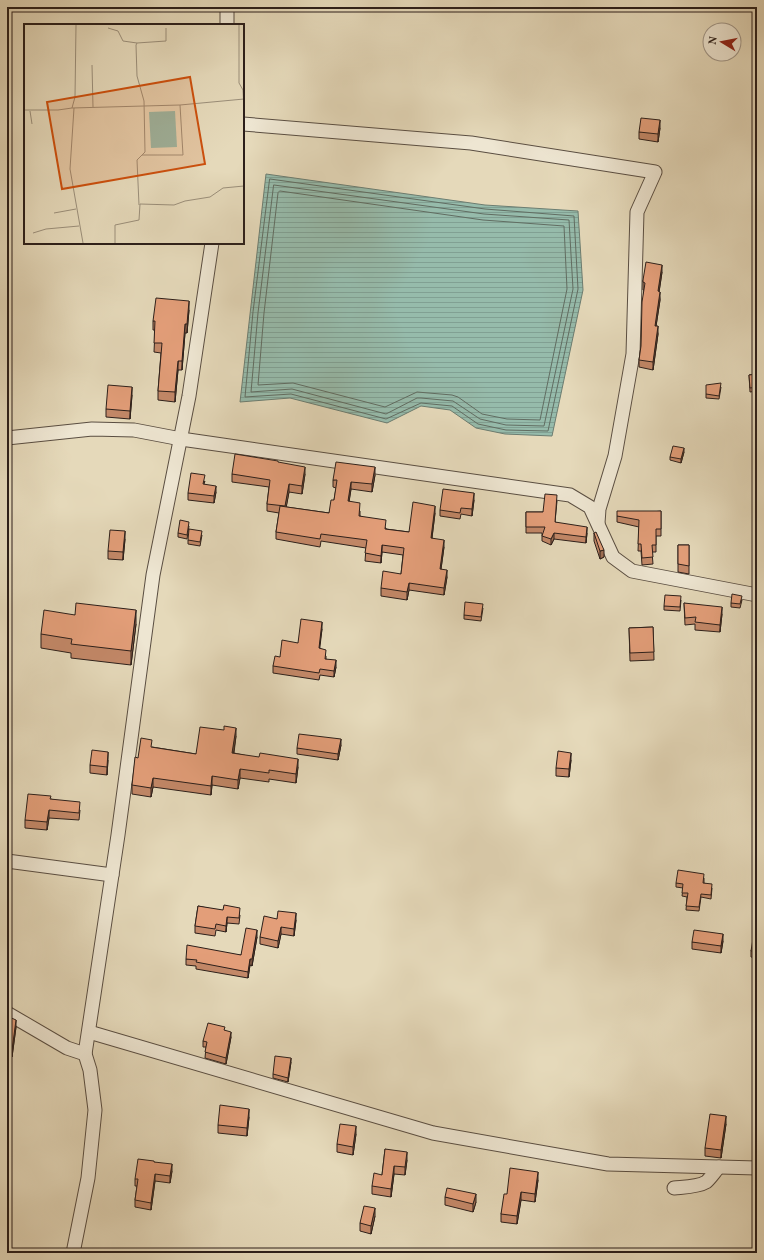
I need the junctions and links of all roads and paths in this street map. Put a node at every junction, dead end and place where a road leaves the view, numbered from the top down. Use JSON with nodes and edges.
{"nodes":[{"id":1,"x":227,"y":7,"type":"edge"},
{"id":2,"x":227,"y":24,"type":"edge"},
{"id":3,"x":244,"y":124,"type":"edge"},
{"id":4,"x":212,"y":244,"type":"edge"},
{"id":5,"x":7,"y":438,"type":"edge"},
{"id":6,"x":181,"y":439,"type":"junction"},
{"id":7,"x":598,"y":523,"type":"junction"},
{"id":8,"x":757,"y":595,"type":"edge"},
{"id":9,"x":7,"y":861,"type":"edge"},
{"id":10,"x":112,"y":875,"type":"junction"},
{"id":11,"x":7,"y":1014,"type":"edge"},
{"id":12,"x":89,"y":1032,"type":"junction"},
{"id":13,"x":85,"y":1054,"type":"junction"},
{"id":14,"x":719,"y":1167,"type":"junction"},
{"id":15,"x":757,"y":1168,"type":"edge"},
{"id":16,"x":674,"y":1188,"type":"dead end"},
{"id":17,"x":73,"y":1253,"type":"edge"}],
"edges":[{"from":1,"to":2,"type":"street"},
{"from":3,"to":7,"type":"street"},
{"from":4,"to":6,"type":"street"},
{"from":5,"to":6,"type":"street"},
{"from":6,"to":7,"type":"street"},
{"from":6,"to":10,"type":"street"},
{"from":7,"to":8,"type":"street"},
{"from":9,"to":10,"type":"street"},
{"from":10,"to":12,"type":"street"},
{"from":11,"to":13,"type":"street"},
{"from":12,"to":13,"type":"street"},
{"from":12,"to":14,"type":"street"},
{"from":13,"to":17,"type":"street"},
{"from":14,"to":15,"type":"street"},
{"from":14,"to":16,"type":"street"}]}
